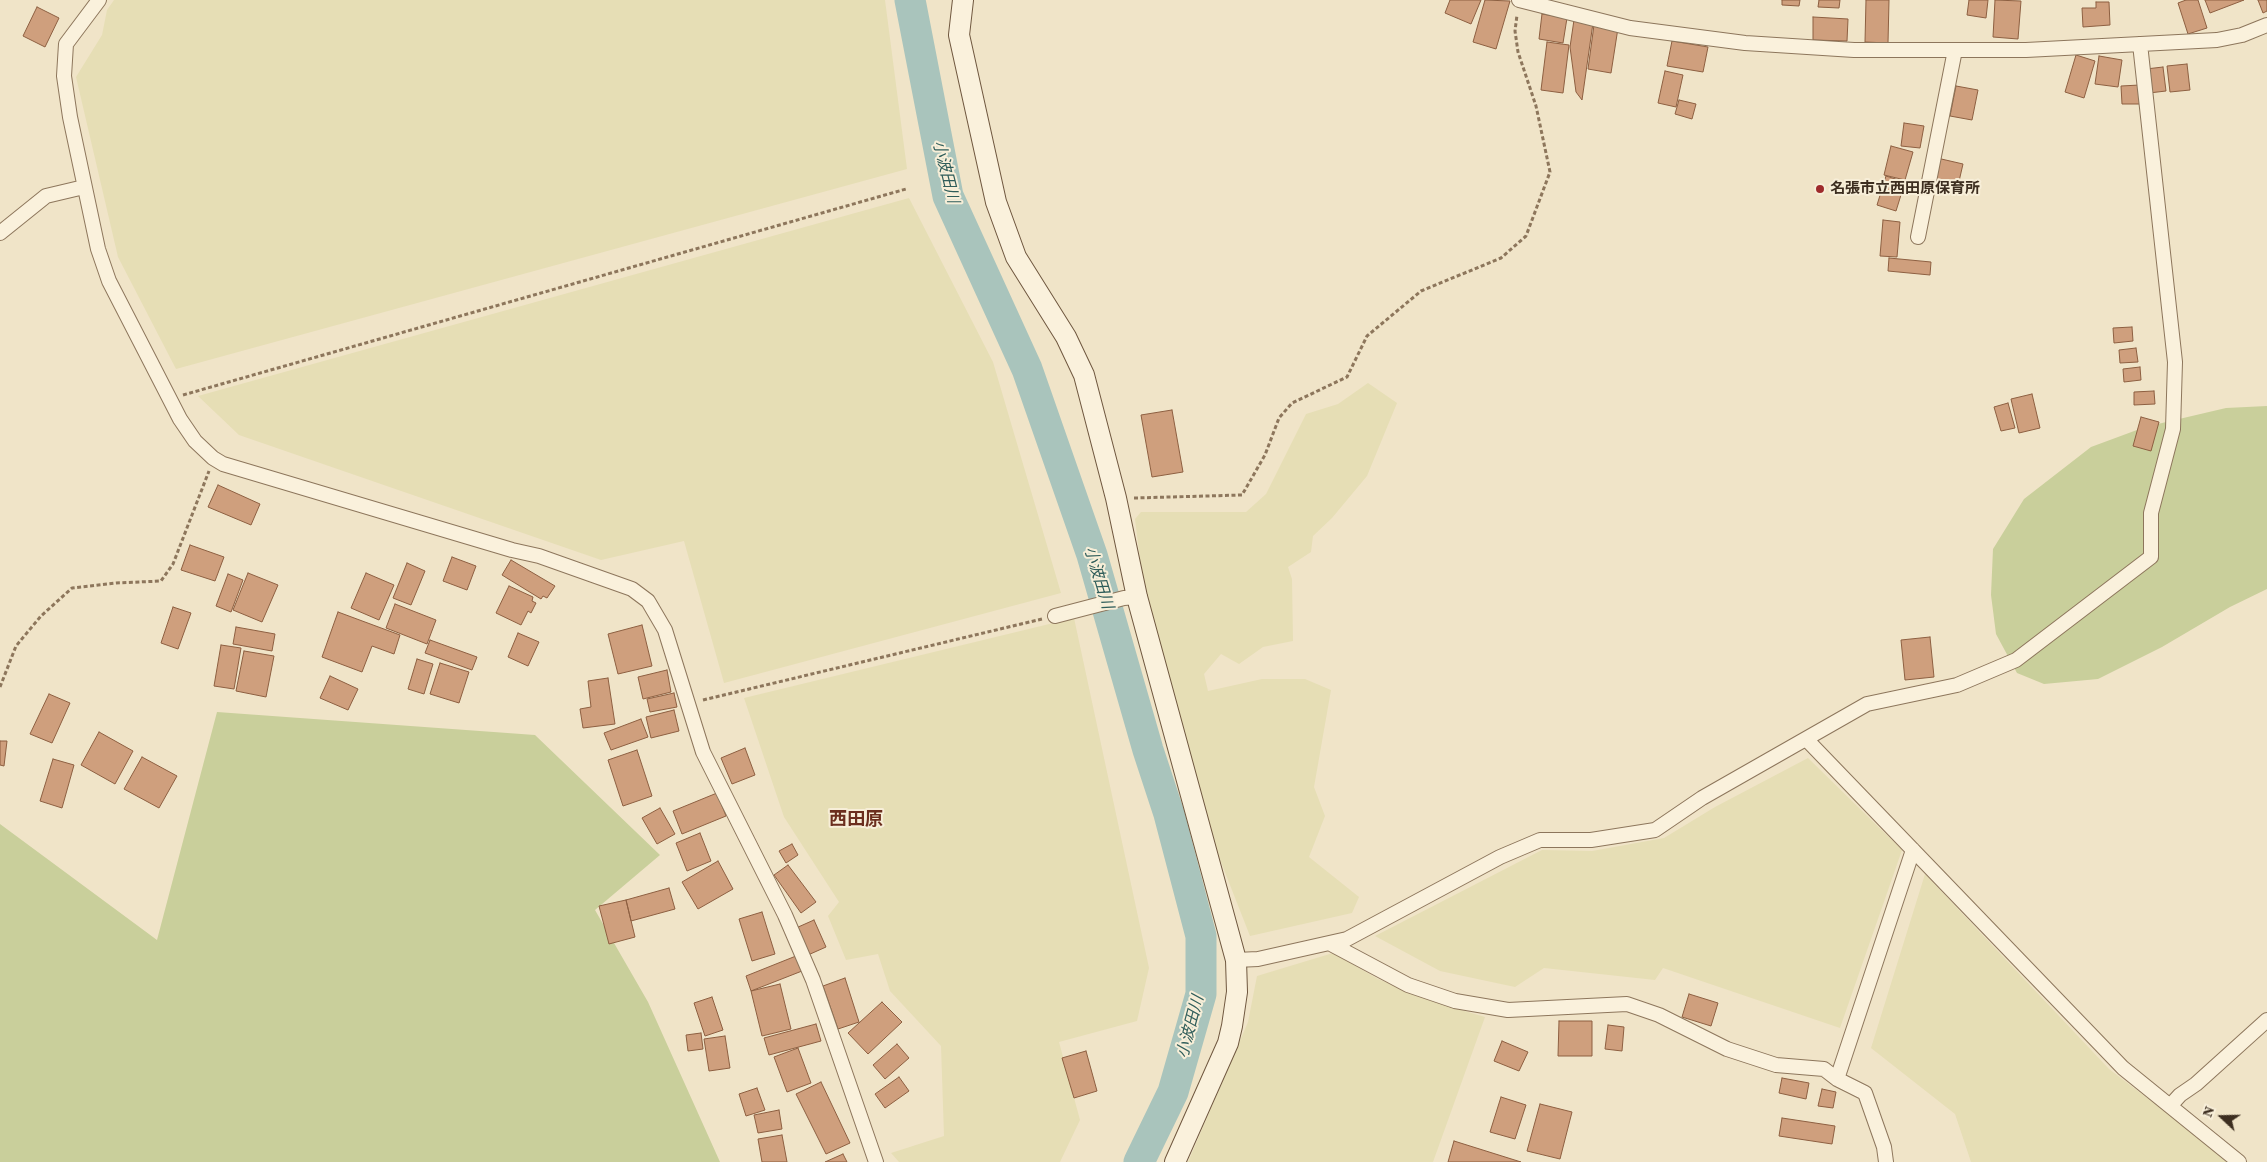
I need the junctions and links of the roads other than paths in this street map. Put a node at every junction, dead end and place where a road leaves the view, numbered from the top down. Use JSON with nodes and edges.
{"nodes":[{"id":1,"x":99,"y":0,"type":"edge"},
{"id":2,"x":963,"y":0,"type":"edge"},
{"id":3,"x":1519,"y":0,"type":"edge"},
{"id":4,"x":2267,"y":25,"type":"edge"},
{"id":5,"x":2140,"y":44,"type":"junction"},
{"id":6,"x":1955,"y":50,"type":"junction"},
{"id":7,"x":84,"y":187,"type":"junction"},
{"id":8,"x":0,"y":233,"type":"edge"},
{"id":9,"x":1918,"y":237,"type":"dead end"},
{"id":10,"x":1131,"y":598,"type":"junction"},
{"id":11,"x":1055,"y":616,"type":"road end"},
{"id":12,"x":1807,"y":740,"type":"junction"},
{"id":13,"x":1913,"y":850,"type":"junction"},
{"id":14,"x":1332,"y":944,"type":"junction"},
{"id":15,"x":1236,"y":960,"type":"junction"},
{"id":16,"x":2267,"y":1020,"type":"edge"},
{"id":17,"x":1837,"y":1079,"type":"junction"},
{"id":18,"x":2170,"y":1106,"type":"junction"},
{"id":19,"x":876,"y":1162,"type":"edge"},
{"id":20,"x":1175,"y":1162,"type":"edge"},
{"id":21,"x":1886,"y":1162,"type":"edge"},
{"id":22,"x":2239,"y":1162,"type":"edge"}],
"edges":[{"from":1,"to":7,"type":"street"},
{"from":2,"to":10,"type":"street"},
{"from":3,"to":6,"type":"street"},
{"from":4,"to":5,"type":"street"},
{"from":5,"to":6,"type":"street"},
{"from":5,"to":12,"type":"street"},
{"from":6,"to":9,"type":"street"},
{"from":7,"to":8,"type":"street"},
{"from":7,"to":19,"type":"street"},
{"from":10,"to":11,"type":"street"},
{"from":10,"to":15,"type":"street"},
{"from":12,"to":13,"type":"street"},
{"from":12,"to":14,"type":"street"},
{"from":13,"to":17,"type":"street"},
{"from":13,"to":18,"type":"street"},
{"from":14,"to":15,"type":"street"},
{"from":14,"to":17,"type":"street"},
{"from":15,"to":20,"type":"street"},
{"from":16,"to":18,"type":"street"},
{"from":17,"to":21,"type":"street"},
{"from":18,"to":22,"type":"street"}]}
